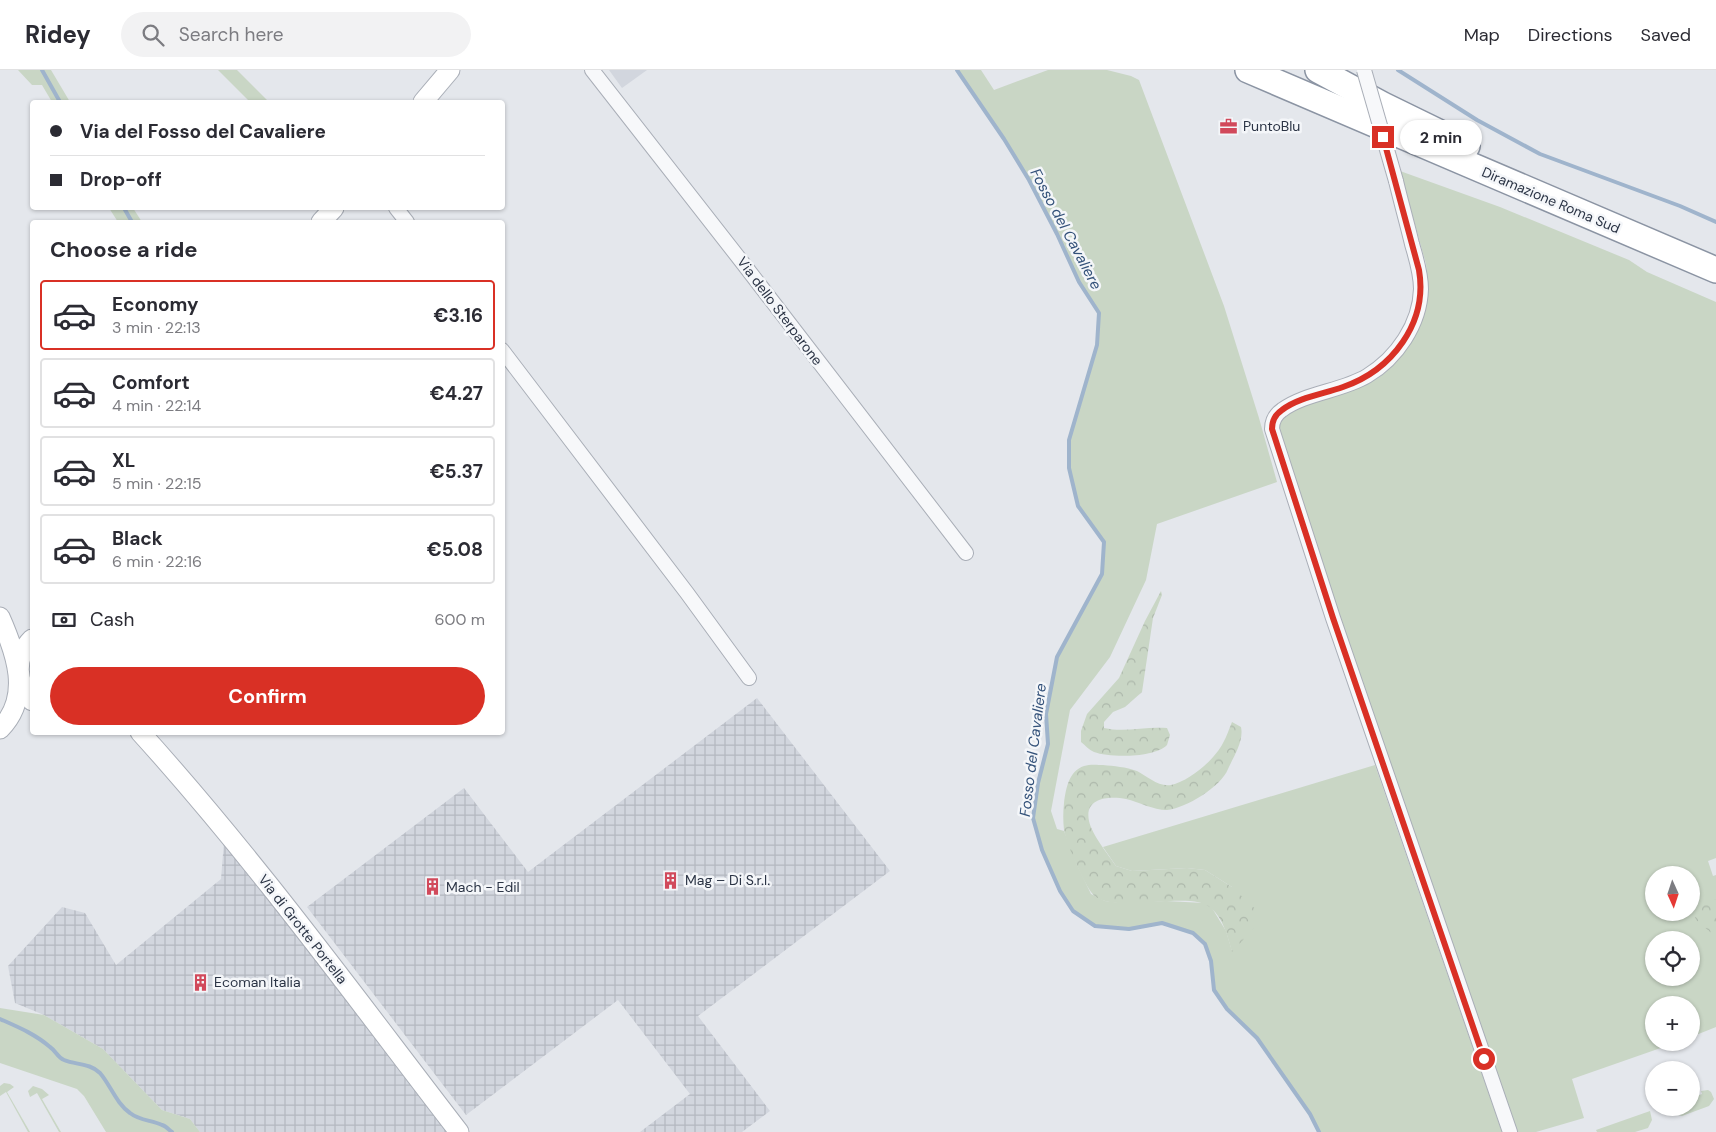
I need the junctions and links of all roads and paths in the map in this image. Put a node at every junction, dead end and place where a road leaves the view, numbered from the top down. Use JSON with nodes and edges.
{"nodes":[{"id":1,"x":450,"y":70,"type":"edge"},
{"id":2,"x":592,"y":70,"type":"edge"},
{"id":3,"x":1248,"y":70,"type":"edge"},
{"id":4,"x":1318,"y":70,"type":"edge"},
{"id":5,"x":1364,"y":70,"type":"edge"},
{"id":6,"x":425,"y":100,"type":"edge"},
{"id":7,"x":332,"y":210,"type":"edge"},
{"id":8,"x":398,"y":210,"type":"edge"},
{"id":9,"x":323,"y":220,"type":"edge"},
{"id":10,"x":405,"y":220,"type":"edge"},
{"id":11,"x":1716,"y":252,"type":"edge"},
{"id":12,"x":1716,"y":270,"type":"edge"},
{"id":13,"x":505,"y":354,"type":"edge"},
{"id":14,"x":966,"y":553,"type":"dead end"},
{"id":15,"x":0,"y":613,"type":"edge"},
{"id":16,"x":0,"y":617,"type":"edge"},
{"id":17,"x":30,"y":629,"type":"edge"},
{"id":18,"x":30,"y":640,"type":"edge"},
{"id":19,"x":19,"y":670,"type":"junction"},
{"id":20,"x":749,"y":678,"type":"dead end"},
{"id":21,"x":30,"y":698,"type":"edge"},
{"id":22,"x":30,"y":712,"type":"edge"},
{"id":23,"x":3,"y":726,"type":"edge"},
{"id":24,"x":143,"y":735,"type":"edge"},
{"id":25,"x":458,"y":1132,"type":"edge"},
{"id":26,"x":1510,"y":1132,"type":"edge"}],
"edges":[{"from":1,"to":6,"type":"main road"},
{"from":2,"to":14,"type":"street","name":"Via dello Sterparone"},
{"from":3,"to":12,"type":"highway","name":"Diramazione Roma Sud"},
{"from":4,"to":11,"type":"highway","name":"Diramazione Roma Sud"},
{"from":5,"to":26,"type":"street","bridge":true},
{"from":7,"to":9,"type":"main road"},
{"from":8,"to":10,"type":"street"},
{"from":13,"to":20,"type":"street"},
{"from":15,"to":17,"type":"main road"},
{"from":16,"to":19,"type":"main road"},
{"from":18,"to":19,"type":"main road"},
{"from":19,"to":21,"type":"main road"},
{"from":19,"to":23,"type":"main road"},
{"from":22,"to":23,"type":"main road"},
{"from":24,"to":25,"type":"main road","name":"Via di Grotte Portella"}]}
